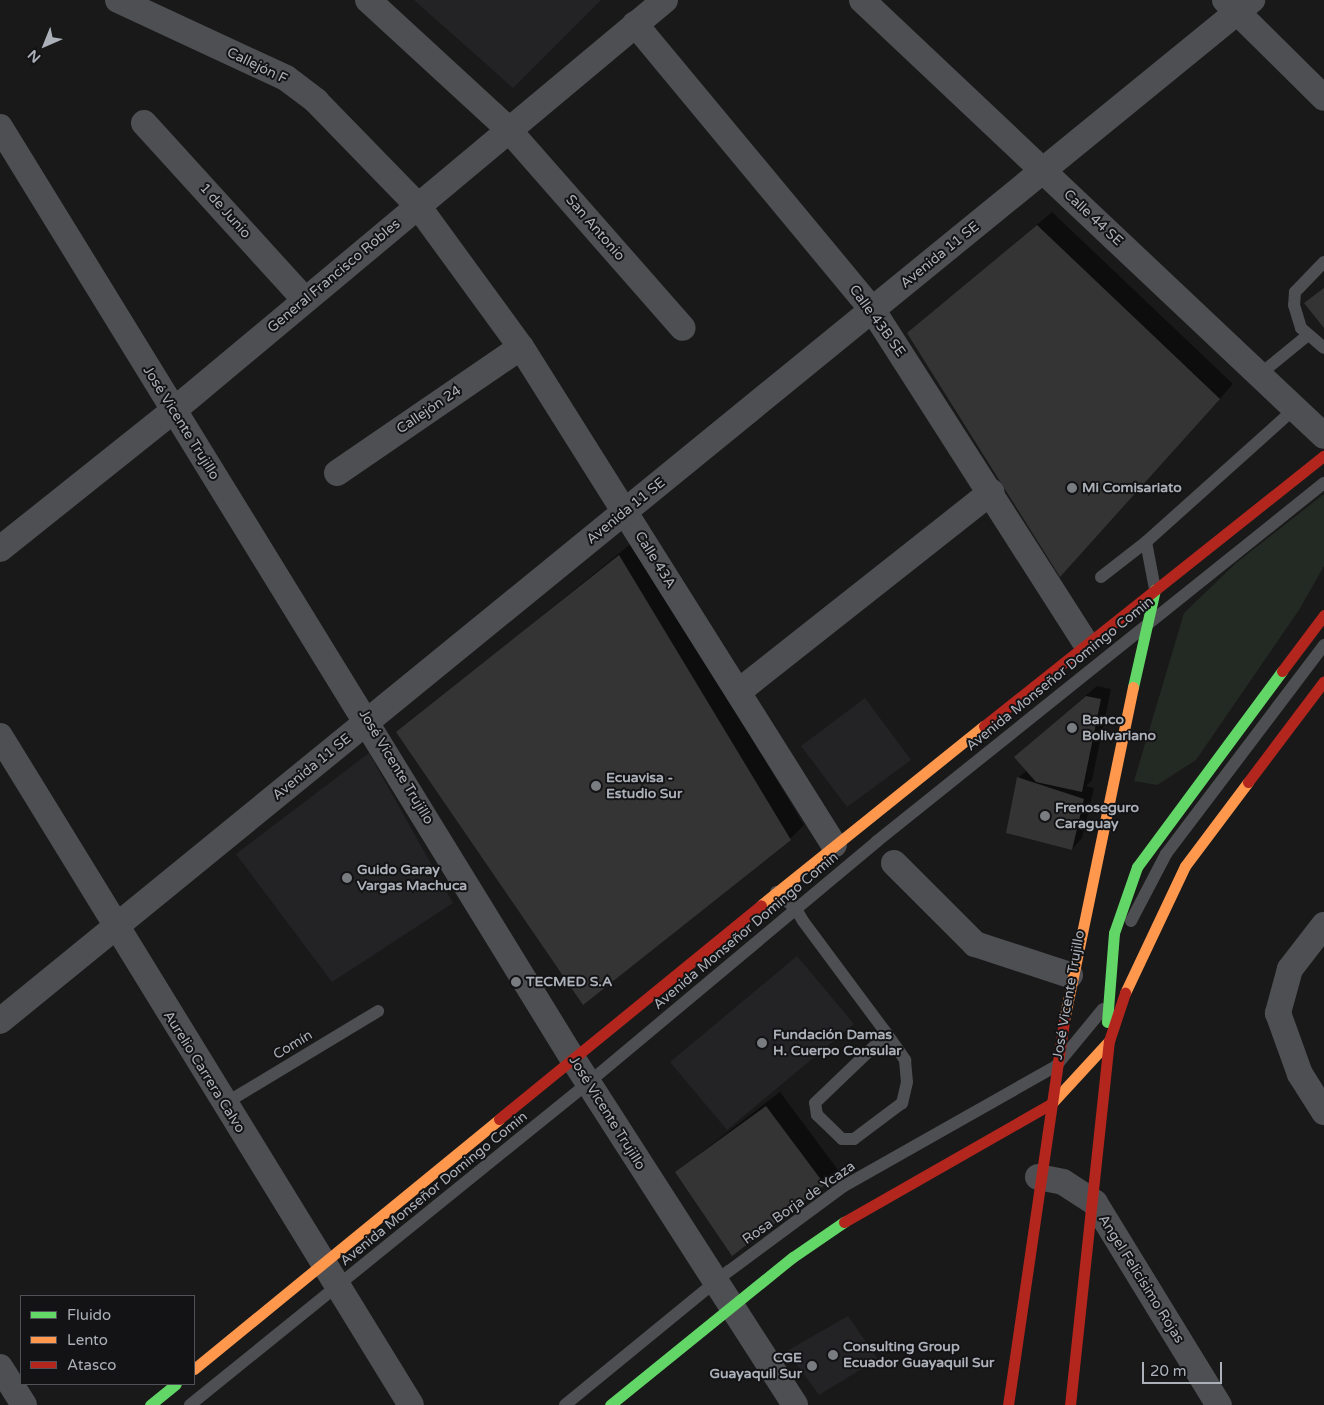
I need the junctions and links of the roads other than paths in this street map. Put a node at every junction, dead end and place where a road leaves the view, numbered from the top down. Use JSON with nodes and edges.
{"nodes":[{"id":1,"x":118,"y":0,"type":"edge"},
{"id":2,"x":368,"y":0,"type":"edge"},
{"id":3,"x":665,"y":0,"type":"edge"},
{"id":4,"x":862,"y":0,"type":"edge"},
{"id":5,"x":1238,"y":4,"type":"edge"},
{"id":6,"x":635,"y":24,"type":"junction"},
{"id":7,"x":1324,"y":98,"type":"edge"},
{"id":8,"x":144,"y":123,"type":"dead end"},
{"id":9,"x":0,"y":127,"type":"edge"},
{"id":10,"x":508,"y":128,"type":"junction"},
{"id":11,"x":1043,"y":170,"type":"junction"},
{"id":12,"x":418,"y":206,"type":"junction"},
{"id":13,"x":1324,"y":262,"type":"edge"},
{"id":14,"x":305,"y":300,"type":"junction"},
{"id":15,"x":872,"y":310,"type":"junction"},
{"id":16,"x":683,"y":328,"type":"dead end"},
{"id":17,"x":1308,"y":335,"type":"junction"},
{"id":18,"x":521,"y":347,"type":"junction"},
{"id":19,"x":1324,"y":348,"type":"edge"},
{"id":20,"x":1259,"y":375,"type":"junction"},
{"id":21,"x":1294,"y":408,"type":"junction"},
{"id":22,"x":173,"y":411,"type":"junction"},
{"id":23,"x":1324,"y":436,"type":"edge"},
{"id":24,"x":1324,"y":456,"type":"edge"},
{"id":25,"x":337,"y":473,"type":"dead end"},
{"id":26,"x":1324,"y":483,"type":"edge"},
{"id":27,"x":991,"y":492,"type":"junction"},
{"id":28,"x":624,"y":512,"type":"junction"},
{"id":29,"x":1146,"y":542,"type":"junction"},
{"id":30,"x":0,"y":549,"type":"edge"},
{"id":31,"x":1101,"y":577,"type":"dead end"},
{"id":32,"x":1155,"y":589,"type":"junction"},
{"id":33,"x":1324,"y":615,"type":"edge"},
{"id":34,"x":1148,"y":622,"type":"junction"},
{"id":35,"x":1086,"y":643,"type":"junction"},
{"id":36,"x":1324,"y":645,"type":"edge"},
{"id":37,"x":1324,"y":681,"type":"edge"},
{"id":38,"x":738,"y":692,"type":"junction"},
{"id":39,"x":368,"y":721,"type":"junction"},
{"id":40,"x":0,"y":736,"type":"edge"},
{"id":41,"x":834,"y":845,"type":"junction"},
{"id":42,"x":894,"y":863,"type":"dead end"},
{"id":43,"x":776,"y":892,"type":"junction"},
{"id":44,"x":796,"y":909,"type":"junction"},
{"id":45,"x":1324,"y":925,"type":"edge"},
{"id":46,"x":115,"y":928,"type":"junction"},
{"id":47,"x":1070,"y":975,"type":"junction"},
{"id":48,"x":1105,"y":1006,"type":"junction"},
{"id":49,"x":378,"y":1011,"type":"dead end"},
{"id":50,"x":0,"y":1021,"type":"edge"},
{"id":51,"x":887,"y":1034,"type":"junction"},
{"id":52,"x":1108,"y":1041,"type":"junction"},
{"id":53,"x":573,"y":1059,"type":"junction"},
{"id":54,"x":1056,"y":1066,"type":"junction"},
{"id":55,"x":588,"y":1083,"type":"junction"},
{"id":56,"x":224,"y":1104,"type":"junction"},
{"id":57,"x":1049,"y":1106,"type":"junction"},
{"id":58,"x":1324,"y":1112,"type":"edge"},
{"id":59,"x":1038,"y":1178,"type":"junction"},
{"id":60,"x":1095,"y":1204,"type":"junction"},
{"id":61,"x":323,"y":1263,"type":"junction"},
{"id":62,"x":715,"y":1284,"type":"junction"},
{"id":63,"x":338,"y":1286,"type":"junction"},
{"id":64,"x":730,"y":1309,"type":"junction"},
{"id":65,"x":0,"y":1367,"type":"edge"},
{"id":66,"x":195,"y":1368,"type":"edge"},
{"id":67,"x":175,"y":1385,"type":"edge"},
{"id":68,"x":24,"y":1405,"type":"edge"},
{"id":69,"x":150,"y":1405,"type":"edge"},
{"id":70,"x":190,"y":1405,"type":"edge"},
{"id":71,"x":411,"y":1405,"type":"edge"},
{"id":72,"x":565,"y":1405,"type":"edge"},
{"id":73,"x":610,"y":1405,"type":"edge"},
{"id":74,"x":795,"y":1405,"type":"edge"},
{"id":75,"x":1008,"y":1405,"type":"edge"},
{"id":76,"x":1070,"y":1405,"type":"edge"},
{"id":77,"x":1219,"y":1405,"type":"edge"}],
"edges":[{"from":1,"to":12,"type":"street","name":"Callejón F"},
{"from":2,"to":10,"type":"street","name":"San Antonio"},
{"from":3,"to":6,"type":"street","name":"General Francisco Robles"},
{"from":4,"to":11,"type":"street","name":"Calle 44 SE"},
{"from":5,"to":7,"type":"street"},
{"from":5,"to":11,"type":"street","name":"Avenida 11 SE"},
{"from":6,"to":10,"type":"street","name":"General Francisco Robles"},
{"from":6,"to":15,"type":"street","name":"Calle 43B SE"},
{"from":8,"to":14,"type":"street","name":"1 de Junio"},
{"from":9,"to":22,"type":"street","name":"José Vicente Trujillo"},
{"from":10,"to":12,"type":"street","name":"General Francisco Robles"},
{"from":10,"to":16,"type":"street","name":"San Antonio"},
{"from":11,"to":15,"type":"street","name":"Avenida 11 SE"},
{"from":11,"to":20,"type":"street","name":"Calle 44 SE"},
{"from":12,"to":14,"type":"street","name":"General Francisco Robles"},
{"from":12,"to":18,"type":"street","name":"Calle 43A"},
{"from":13,"to":17,"type":"lane"},
{"from":14,"to":22,"type":"street","name":"General Francisco Robles"},
{"from":15,"to":27,"type":"street","name":"Calle 43B SE"},
{"from":15,"to":28,"type":"street","name":"Avenida 11 SE"},
{"from":17,"to":19,"type":"lane"},
{"from":17,"to":20,"type":"lane"},
{"from":18,"to":25,"type":"street","name":"Callejón 24"},
{"from":18,"to":28,"type":"street","name":"Calle 43A"},
{"from":20,"to":21,"type":"street","name":"Calle 44 SE"},
{"from":21,"to":23,"type":"street","name":"Calle 44 SE"},
{"from":21,"to":29,"type":"lane"},
{"from":22,"to":30,"type":"street","name":"General Francisco Robles"},
{"from":22,"to":39,"type":"street","name":"José Vicente Trujillo"},
{"from":24,"to":32,"type":"main road","name":"Avenida Monseñor Domingo Comin"},
{"from":26,"to":34,"type":"lane","name":"Avenida Monseñor Domingo Comin"},
{"from":27,"to":35,"type":"street","name":"Calle 43B SE"},
{"from":27,"to":38,"type":"street"},
{"from":28,"to":38,"type":"street","name":"Calle 43A"},
{"from":28,"to":39,"type":"street","name":"Avenida 11 SE"},
{"from":29,"to":31,"type":"lane"},
{"from":29,"to":32,"type":"lane"},
{"from":32,"to":34,"type":"main road","name":"José Vicente Trujillo"},
{"from":32,"to":35,"type":"main road","name":"Avenida Monseñor Domingo Comin"},
{"from":33,"to":48,"type":"main road"},
{"from":34,"to":44,"type":"lane","name":"Avenida Monseñor Domingo Comin"},
{"from":34,"to":47,"type":"main road","name":"José Vicente Trujillo"},
{"from":35,"to":41,"type":"main road","name":"Avenida Monseñor Domingo Comin"},
{"from":36,"to":48,"type":"lane"},
{"from":37,"to":52,"type":"main road"},
{"from":38,"to":41,"type":"street","name":"Calle 43A"},
{"from":39,"to":46,"type":"street","name":"Avenida 11 SE"},
{"from":39,"to":53,"type":"street","name":"José Vicente Trujillo"},
{"from":40,"to":46,"type":"street","name":"Aurelio Carrera Calvo"},
{"from":41,"to":43,"type":"main road","name":"Avenida Monseñor Domingo Comin"},
{"from":42,"to":47,"type":"street"},
{"from":43,"to":44,"type":"lane"},
{"from":43,"to":53,"type":"main road","name":"Avenida Monseñor Domingo Comin"},
{"from":44,"to":51,"type":"lane"},
{"from":44,"to":55,"type":"lane","name":"Avenida Monseñor Domingo Comin"},
{"from":45,"to":58,"type":"street"},
{"from":46,"to":50,"type":"street","name":"Avenida 11 SE"},
{"from":46,"to":56,"type":"street","name":"Aurelio Carrera Calvo"},
{"from":47,"to":54,"type":"main road","name":"José Vicente Trujillo"},
{"from":48,"to":52,"type":"main road"},
{"from":48,"to":54,"type":"lane","name":"Rosa Borja de Ycaza"},
{"from":49,"to":56,"type":"lane","name":"Comín"},
{"from":51,"to":51,"type":"lane"},
{"from":52,"to":57,"type":"main road"},
{"from":52,"to":60,"type":"main road"},
{"from":53,"to":55,"type":"street","name":"José Vicente Trujillo"},
{"from":53,"to":61,"type":"main road","name":"Avenida Monseñor Domingo Comin"},
{"from":54,"to":57,"type":"main road","name":"José Vicente Trujillo"},
{"from":54,"to":62,"type":"lane","name":"Rosa Borja de Ycaza"},
{"from":55,"to":62,"type":"street","name":"José Vicente Trujillo"},
{"from":55,"to":63,"type":"lane","name":"Avenida Monseñor Domingo Comin"},
{"from":56,"to":61,"type":"street","name":"Aurelio Carrera Calvo"},
{"from":57,"to":59,"type":"main road","name":"José Vicente Trujillo"},
{"from":57,"to":64,"type":"main road"},
{"from":59,"to":60,"type":"street"},
{"from":59,"to":75,"type":"main road","name":"José Vicente Trujillo"},
{"from":60,"to":76,"type":"main road"},
{"from":60,"to":77,"type":"street","name":"Angel Felicísimo Rojas"},
{"from":61,"to":63,"type":"street","name":"Aurelio Carrera Calvo"},
{"from":61,"to":66,"type":"main road","name":"Avenida Monseñor Domingo Comin"},
{"from":62,"to":64,"type":"street","name":"José Vicente Trujillo"},
{"from":62,"to":72,"type":"lane","name":"Rosa Borja de Ycaza"},
{"from":63,"to":70,"type":"lane","name":"Avenida Monseñor Domingo Comin"},
{"from":63,"to":71,"type":"street","name":"Aurelio Carrera Calvo"},
{"from":64,"to":73,"type":"main road"},
{"from":64,"to":74,"type":"street","name":"José Vicente Trujillo"},
{"from":65,"to":68,"type":"street"},
{"from":67,"to":69,"type":"main road"}]}
